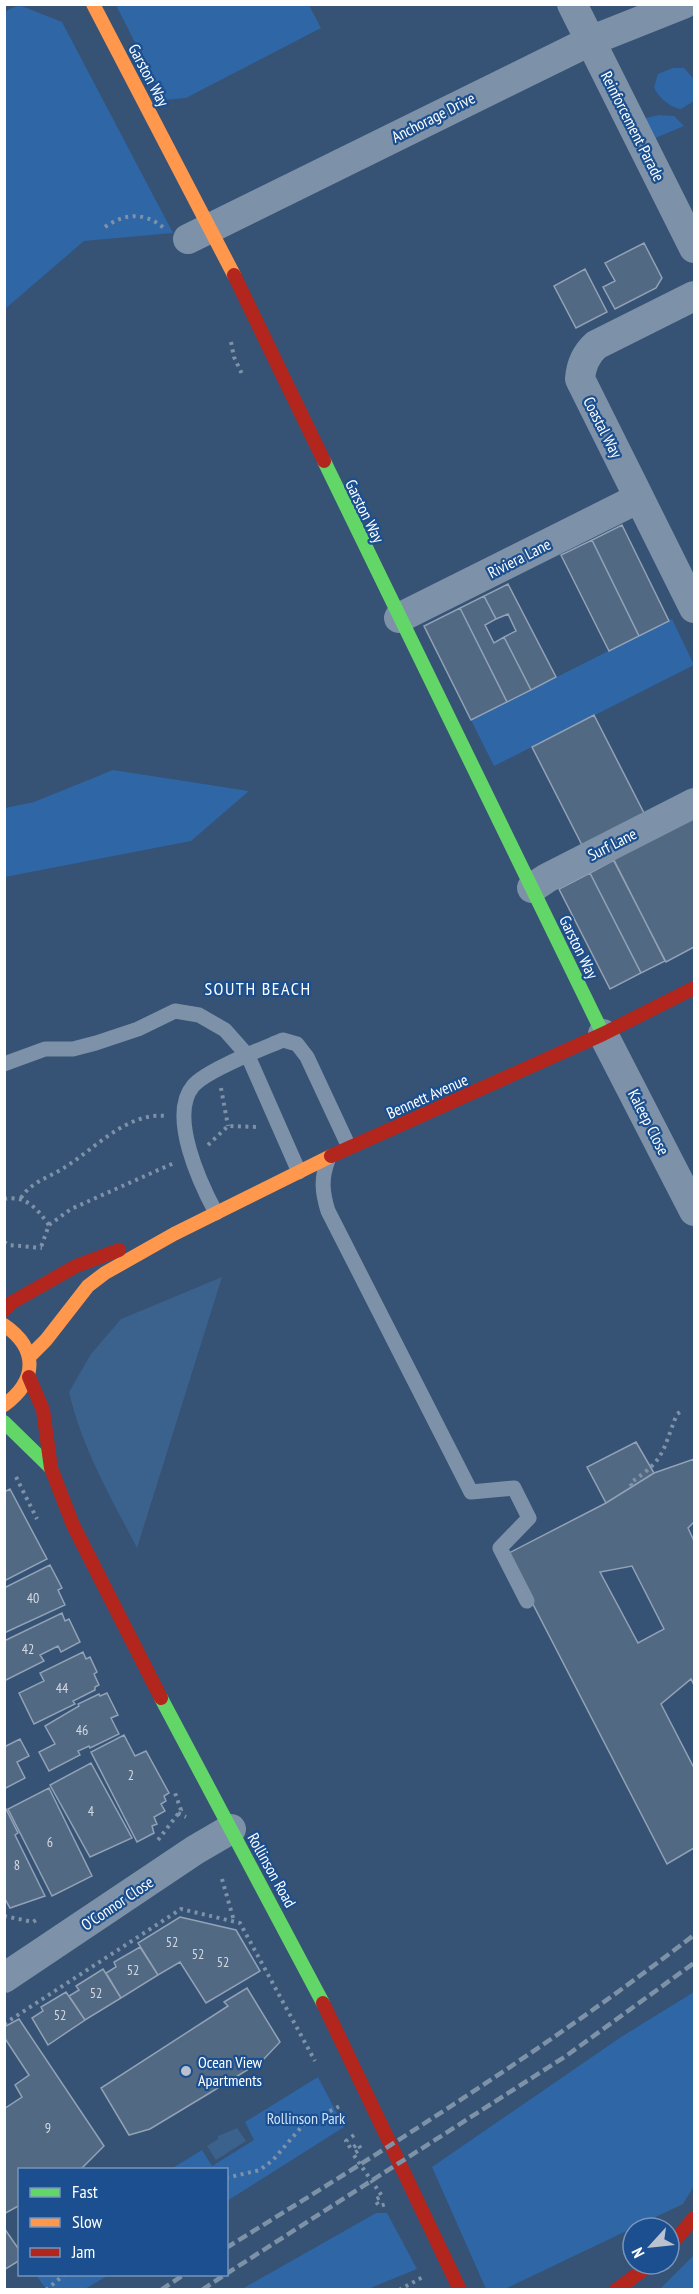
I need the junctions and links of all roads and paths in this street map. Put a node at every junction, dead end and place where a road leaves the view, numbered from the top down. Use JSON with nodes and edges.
{"nodes":[{"id":1,"x":93,"y":4,"type":"edge"},
{"id":2,"x":572,"y":4,"type":"edge"},
{"id":3,"x":682,"y":4,"type":"edge"},
{"id":4,"x":590,"y":40,"type":"junction"},
{"id":5,"x":105,"y":227,"type":"dead end"},
{"id":6,"x":189,"y":233,"type":"junction"},
{"id":7,"x":694,"y":248,"type":"edge"},
{"id":8,"x":694,"y":296,"type":"edge"},
{"id":9,"x":228,"y":333,"type":"dead end"},
{"id":10,"x":242,"y":374,"type":"dead end"},
{"id":11,"x":639,"y":498,"type":"junction"},
{"id":12,"x":694,"y":608,"type":"edge"},
{"id":13,"x":399,"y":618,"type":"junction"},
{"id":14,"x":694,"y":803,"type":"edge"},
{"id":15,"x":532,"y":888,"type":"junction"},
{"id":16,"x":694,"y":988,"type":"edge"},
{"id":17,"x":603,"y":1034,"type":"junction"},
{"id":18,"x":248,"y":1056,"type":"junction"},
{"id":19,"x":4,"y":1064,"type":"edge"},
{"id":20,"x":217,"y":1071,"type":"junction"},
{"id":21,"x":185,"y":1118,"type":"junction"},
{"id":22,"x":277,"y":1120,"type":"junction"},
{"id":23,"x":228,"y":1126,"type":"junction"},
{"id":24,"x":349,"y":1147,"type":"junction"},
{"id":25,"x":202,"y":1152,"type":"dead end"},
{"id":26,"x":329,"y":1157,"type":"junction"},
{"id":27,"x":179,"y":1161,"type":"dead end"},
{"id":28,"x":299,"y":1172,"type":"junction"},
{"id":29,"x":4,"y":1198,"type":"edge"},
{"id":30,"x":21,"y":1198,"type":"junction"},
{"id":31,"x":694,"y":1211,"type":"edge"},
{"id":32,"x":216,"y":1213,"type":"junction"},
{"id":33,"x":49,"y":1225,"type":"junction"},
{"id":34,"x":174,"y":1233,"type":"junction"},
{"id":35,"x":41,"y":1247,"type":"dead end"},
{"id":36,"x":4,"y":1310,"type":"edge"},
{"id":37,"x":4,"y":1325,"type":"edge"},
{"id":38,"x":30,"y":1356,"type":"junction"},
{"id":39,"x":30,"y":1377,"type":"junction"},
{"id":40,"x":4,"y":1405,"type":"edge"},
{"id":41,"x":683,"y":1410,"type":"dead end"},
{"id":42,"x":4,"y":1422,"type":"edge"},
{"id":43,"x":10,"y":1466,"type":"dead end"},
{"id":44,"x":51,"y":1468,"type":"junction"},
{"id":45,"x":632,"y":1486,"type":"dead end"},
{"id":46,"x":42,"y":1529,"type":"dead end"},
{"id":47,"x":527,"y":1601,"type":"dead end"},
{"id":48,"x":170,"y":1782,"type":"dead end"},
{"id":49,"x":178,"y":1814,"type":"junction"},
{"id":50,"x":186,"y":1817,"type":"dead end"},
{"id":51,"x":231,"y":1828,"type":"junction"},
{"id":52,"x":149,"y":1846,"type":"dead end"},
{"id":53,"x":222,"y":1877,"type":"dead end"},
{"id":54,"x":4,"y":1916,"type":"edge"},
{"id":55,"x":43,"y":1916,"type":"dead end"},
{"id":56,"x":235,"y":1922,"type":"junction"},
{"id":57,"x":6,"y":1974,"type":"edge"},
{"id":58,"x":4,"y":2024,"type":"edge"},
{"id":59,"x":318,"y":2065,"type":"dead end"},
{"id":60,"x":334,"y":2096,"type":"dead end"},
{"id":61,"x":340,"y":2106,"type":"junction"},
{"id":62,"x":345,"y":2115,"type":"dead end"},
{"id":63,"x":351,"y":2124,"type":"dead end"},
{"id":64,"x":228,"y":2178,"type":"edge"},
{"id":65,"x":392,"y":2213,"type":"dead end"},
{"id":66,"x":694,"y":2218,"type":"edge"},
{"id":67,"x":681,"y":2233,"type":"edge"},
{"id":68,"x":62,"y":2276,"type":"edge"},
{"id":69,"x":634,"y":2276,"type":"edge"},
{"id":70,"x":46,"y":2289,"type":"edge"},
{"id":71,"x":460,"y":2289,"type":"edge"},
{"id":72,"x":616,"y":2289,"type":"edge"}],
"edges":[{"from":1,"to":6,"type":"street","name":"Garston Way"},
{"from":2,"to":4,"type":"street","name":"Reinforcement Parade"},
{"from":3,"to":4,"type":"street","name":"Anchorage Drive"},
{"from":4,"to":6,"type":"street","name":"Anchorage Drive"},
{"from":4,"to":7,"type":"street","name":"Reinforcement Parade"},
{"from":5,"to":6,"type":"path"},
{"from":6,"to":13,"type":"street","name":"Garston Way"},
{"from":8,"to":11,"type":"street","name":"Coastal Way"},
{"from":9,"to":10,"type":"path"},
{"from":11,"to":12,"type":"street","name":"Coastal Way"},
{"from":11,"to":13,"type":"street","name":"Riviera Lane"},
{"from":13,"to":15,"type":"street","name":"Garston Way"},
{"from":14,"to":15,"type":"street","name":"Surf Lane"},
{"from":15,"to":17,"type":"street","name":"Garston Way"},
{"from":16,"to":17,"type":"street","name":"Bennett Avenue"},
{"from":17,"to":24,"type":"street","name":"Bennett Avenue"},
{"from":17,"to":31,"type":"street","name":"Kaleep Close"},
{"from":18,"to":19,"type":"lane"},
{"from":18,"to":20,"type":"lane"},
{"from":18,"to":22,"type":"lane"},
{"from":18,"to":24,"type":"lane"},
{"from":20,"to":21,"type":"lane"},
{"from":20,"to":23,"type":"path"},
{"from":21,"to":30,"type":"path"},
{"from":21,"to":32,"type":"lane"},
{"from":22,"to":23,"type":"path"},
{"from":22,"to":28,"type":"lane"},
{"from":23,"to":25,"type":"path"},
{"from":24,"to":26,"type":"street","name":"Bennett Avenue"},
{"from":26,"to":28,"type":"street","name":"Bennett Avenue"},
{"from":26,"to":47,"type":"lane"},
{"from":27,"to":33,"type":"path"},
{"from":28,"to":32,"type":"street","name":"Bennett Avenue"},
{"from":29,"to":30,"type":"path"},
{"from":30,"to":33,"type":"path"},
{"from":32,"to":34,"type":"street","name":"Bennett Avenue"},
{"from":33,"to":35,"type":"path"},
{"from":34,"to":36,"type":"street","name":"Bennett Avenue"},
{"from":34,"to":38,"type":"street","name":"Bennett Avenue"},
{"from":37,"to":38,"type":"street"},
{"from":38,"to":39,"type":"street"},
{"from":39,"to":40,"type":"street"},
{"from":39,"to":44,"type":"street","name":"Rollinson Road"},
{"from":41,"to":45,"type":"path"},
{"from":42,"to":44,"type":"street","name":"Rollinson Road"},
{"from":43,"to":46,"type":"path"},
{"from":44,"to":51,"type":"street","name":"Rollinson Road"},
{"from":48,"to":49,"type":"path"},
{"from":49,"to":50,"type":"path"},
{"from":49,"to":52,"type":"path"},
{"from":51,"to":57,"type":"street","name":"O'Connor Close"},
{"from":51,"to":71,"type":"street","name":"Rollinson Road"},
{"from":53,"to":56,"type":"path"},
{"from":54,"to":55,"type":"path"},
{"from":56,"to":58,"type":"path"},
{"from":56,"to":59,"type":"path"},
{"from":60,"to":61,"type":"path"},
{"from":61,"to":62,"type":"path"},
{"from":61,"to":64,"type":"path"},
{"from":63,"to":65,"type":"path"},
{"from":66,"to":67,"type":"street"},
{"from":68,"to":70,"type":"path"},
{"from":69,"to":72,"type":"street"}]}
